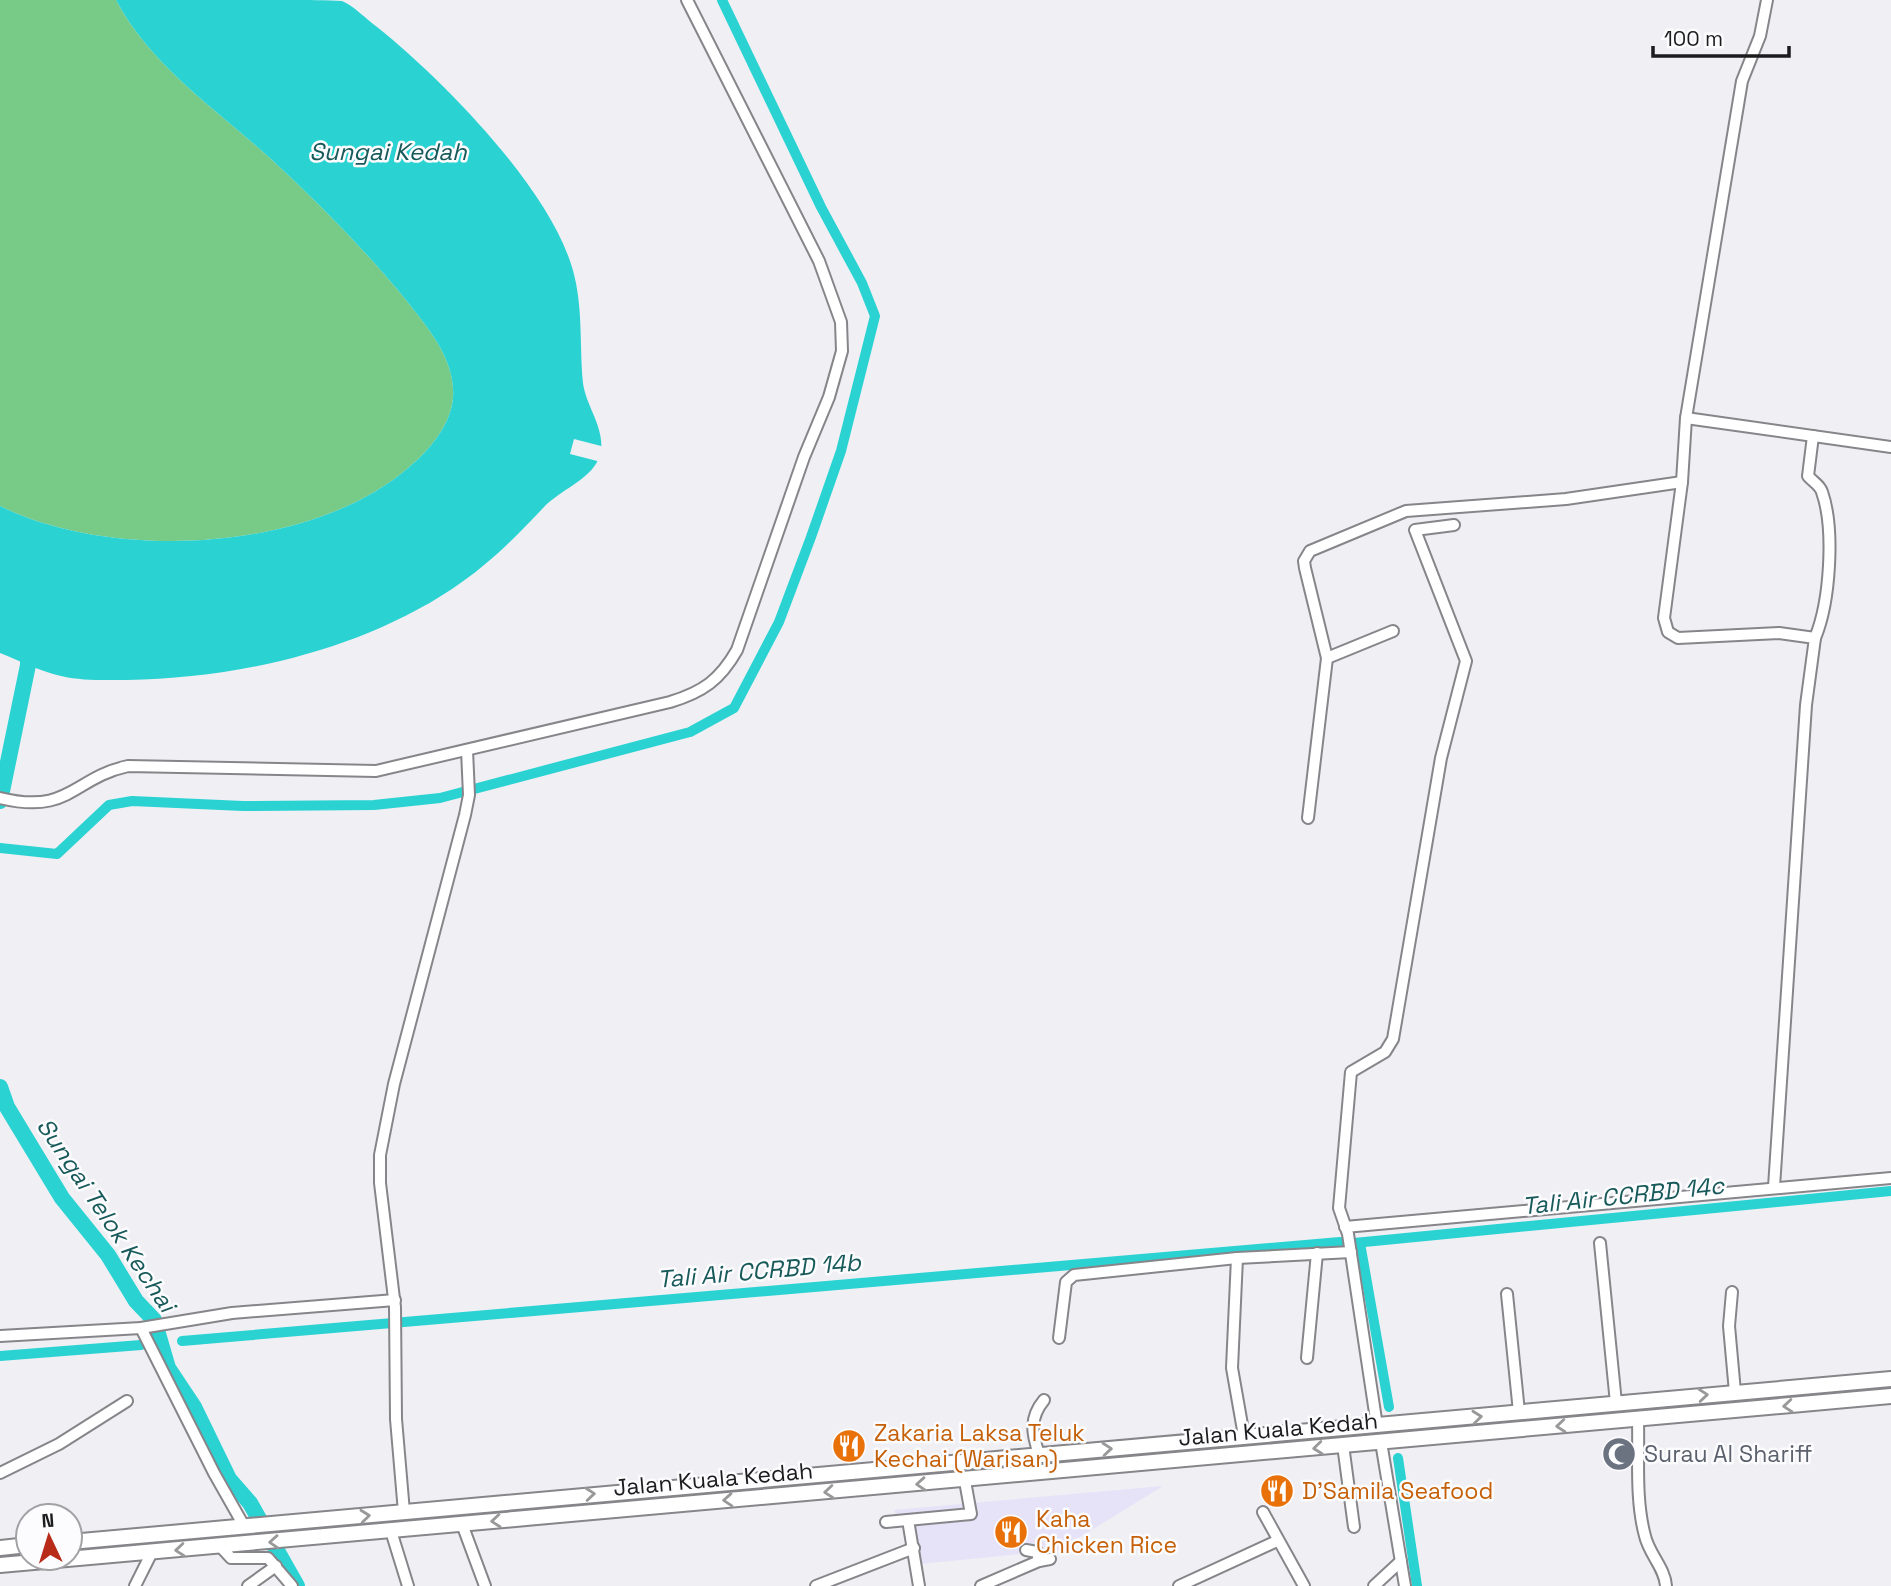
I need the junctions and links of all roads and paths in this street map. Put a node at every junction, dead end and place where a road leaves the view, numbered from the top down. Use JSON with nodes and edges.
{"nodes":[{"id":1,"x":687,"y":0,"type":"edge"},
{"id":2,"x":1767,"y":0,"type":"edge"},
{"id":3,"x":1686,"y":418,"type":"junction"},
{"id":4,"x":1813,"y":436,"type":"junction"},
{"id":5,"x":1891,"y":447,"type":"edge"},
{"id":6,"x":1682,"y":482,"type":"junction"},
{"id":7,"x":1454,"y":524,"type":"dead end"},
{"id":8,"x":1393,"y":631,"type":"dead end"},
{"id":9,"x":1815,"y":638,"type":"junction"},
{"id":10,"x":1327,"y":658,"type":"junction"},
{"id":11,"x":467,"y":750,"type":"junction"},
{"id":12,"x":6,"y":799,"type":"edge"},
{"id":13,"x":1308,"y":818,"type":"dead end"},
{"id":14,"x":1891,"y":1178,"type":"edge"},
{"id":15,"x":1774,"y":1187,"type":"junction"},
{"id":16,"x":1347,"y":1230,"type":"junction"},
{"id":17,"x":1600,"y":1243,"type":"dead end"},
{"id":18,"x":1350,"y":1249,"type":"junction"},
{"id":19,"x":1317,"y":1253,"type":"junction"},
{"id":20,"x":1237,"y":1258,"type":"junction"},
{"id":21,"x":1732,"y":1292,"type":"dead end"},
{"id":22,"x":1507,"y":1294,"type":"dead end"},
{"id":23,"x":395,"y":1304,"type":"junction"},
{"id":24,"x":146,"y":1327,"type":"junction"},
{"id":25,"x":0,"y":1336,"type":"edge"},
{"id":26,"x":1059,"y":1338,"type":"dead end"},
{"id":27,"x":1307,"y":1358,"type":"dead end"},
{"id":28,"x":1891,"y":1379,"type":"edge"},
{"id":29,"x":1854,"y":1382,"type":"junction"},
{"id":30,"x":1735,"y":1392,"type":"junction"},
{"id":31,"x":1891,"y":1396,"type":"edge"},
{"id":32,"x":1044,"y":1400,"type":"dead end"},
{"id":33,"x":1856,"y":1400,"type":"junction"},
{"id":34,"x":127,"y":1401,"type":"dead end"},
{"id":35,"x":1616,"y":1403,"type":"junction"},
{"id":36,"x":1519,"y":1412,"type":"junction"},
{"id":37,"x":1639,"y":1419,"type":"junction"},
{"id":38,"x":1380,"y":1426,"type":"junction"},
{"id":39,"x":1244,"y":1436,"type":"junction"},
{"id":40,"x":1383,"y":1442,"type":"junction"},
{"id":41,"x":1343,"y":1445,"type":"junction"},
{"id":42,"x":1039,"y":1454,"type":"junction"},
{"id":43,"x":0,"y":1473,"type":"edge"},
{"id":44,"x":793,"y":1476,"type":"junction"},
{"id":45,"x":965,"y":1481,"type":"junction"},
{"id":46,"x":796,"y":1495,"type":"junction"},
{"id":47,"x":555,"y":1497,"type":"junction"},
{"id":48,"x":404,"y":1512,"type":"junction"},
{"id":49,"x":1263,"y":1512,"type":"dead end"},
{"id":50,"x":564,"y":1515,"type":"junction"},
{"id":51,"x":908,"y":1520,"type":"junction"},
{"id":52,"x":886,"y":1522,"type":"dead end"},
{"id":53,"x":462,"y":1524,"type":"junction"},
{"id":54,"x":246,"y":1526,"type":"junction"},
{"id":55,"x":1354,"y":1527,"type":"dead end"},
{"id":56,"x":391,"y":1531,"type":"junction"},
{"id":57,"x":84,"y":1541,"type":"edge"},
{"id":58,"x":1277,"y":1541,"type":"junction"},
{"id":59,"x":220,"y":1546,"type":"junction"},
{"id":60,"x":914,"y":1548,"type":"junction"},
{"id":61,"x":1026,"y":1550,"type":"dead end"},
{"id":62,"x":152,"y":1552,"type":"junction"},
{"id":63,"x":1401,"y":1561,"type":"junction"},
{"id":64,"x":0,"y":1565,"type":"edge"},
{"id":65,"x":276,"y":1566,"type":"junction"},
{"id":66,"x":135,"y":1586,"type":"edge"},
{"id":67,"x":248,"y":1586,"type":"edge"},
{"id":68,"x":292,"y":1586,"type":"edge"},
{"id":69,"x":408,"y":1586,"type":"edge"},
{"id":70,"x":485,"y":1586,"type":"edge"},
{"id":71,"x":816,"y":1586,"type":"edge"},
{"id":72,"x":919,"y":1586,"type":"edge"},
{"id":73,"x":981,"y":1586,"type":"edge"},
{"id":74,"x":1179,"y":1586,"type":"edge"},
{"id":75,"x":1304,"y":1586,"type":"edge"},
{"id":76,"x":1374,"y":1586,"type":"edge"},
{"id":77,"x":1405,"y":1586,"type":"edge"},
{"id":78,"x":1667,"y":1586,"type":"edge"}],
"edges":[{"from":1,"to":11,"type":"street"},
{"from":2,"to":3,"type":"street"},
{"from":3,"to":4,"type":"street"},
{"from":3,"to":6,"type":"street"},
{"from":4,"to":5,"type":"street"},
{"from":4,"to":9,"type":"street"},
{"from":6,"to":9,"type":"street"},
{"from":6,"to":10,"type":"street"},
{"from":7,"to":16,"type":"street"},
{"from":8,"to":10,"type":"street"},
{"from":9,"to":15,"type":"street"},
{"from":10,"to":13,"type":"street"},
{"from":11,"to":12,"type":"street"},
{"from":11,"to":23,"type":"street"},
{"from":14,"to":15,"type":"street"},
{"from":15,"to":16,"type":"street"},
{"from":16,"to":18,"type":"street"},
{"from":17,"to":35,"type":"street"},
{"from":18,"to":19,"type":"street"},
{"from":18,"to":38,"type":"street"},
{"from":19,"to":20,"type":"street"},
{"from":19,"to":27,"type":"street"},
{"from":20,"to":26,"type":"street"},
{"from":20,"to":39,"type":"street"},
{"from":21,"to":30,"type":"street"},
{"from":22,"to":36,"type":"street"},
{"from":23,"to":24,"type":"street"},
{"from":23,"to":48,"type":"street"},
{"from":24,"to":25,"type":"street"},
{"from":24,"to":54,"type":"street"},
{"from":28,"to":29,"type":"main road","name":"Jalan Kuala Kedah"},
{"from":29,"to":30,"type":"main road","name":"Jalan Kuala Kedah"},
{"from":29,"to":33,"type":"main road"},
{"from":35,"to":30,"type":"main road","name":"Jalan Kuala Kedah","one_way":true},
{"from":31,"to":33,"type":"main road","name":"Jalan Kuala Kedah"},
{"from":32,"to":42,"type":"street"},
{"from":33,"to":37,"type":"main road","name":"Jalan Kuala Kedah","one_way":true},
{"from":34,"to":43,"type":"street"},
{"from":35,"to":36,"type":"main road","name":"Jalan Kuala Kedah"},
{"from":38,"to":36,"type":"main road","name":"Jalan Kuala Kedah","one_way":true},
{"from":37,"to":40,"type":"main road","name":"Jalan Kuala Kedah","one_way":true},
{"from":37,"to":78,"type":"street"},
{"from":38,"to":39,"type":"main road","name":"Jalan Kuala Kedah"},
{"from":42,"to":39,"type":"main road","name":"Jalan Kuala Kedah","one_way":true},
{"from":40,"to":41,"type":"main road","name":"Jalan Kuala Kedah"},
{"from":40,"to":63,"type":"street"},
{"from":41,"to":45,"type":"main road","name":"Jalan Kuala Kedah","one_way":true},
{"from":41,"to":55,"type":"street"},
{"from":42,"to":44,"type":"main road","name":"Jalan Kuala Kedah"},
{"from":44,"to":46,"type":"main road"},
{"from":47,"to":44,"type":"main road","name":"Jalan Kuala Kedah","one_way":true},
{"from":45,"to":46,"type":"main road","name":"Jalan Kuala Kedah","one_way":true},
{"from":45,"to":51,"type":"street"},
{"from":46,"to":50,"type":"main road","name":"Jalan Kuala Kedah","one_way":true},
{"from":47,"to":48,"type":"main road","name":"Jalan Kuala Kedah"},
{"from":47,"to":50,"type":"main road"},
{"from":54,"to":48,"type":"main road","name":"Jalan Kuala Kedah","one_way":true},
{"from":49,"to":58,"type":"street"},
{"from":50,"to":53,"type":"main road","name":"Jalan Kuala Kedah","one_way":true},
{"from":51,"to":52,"type":"street"},
{"from":51,"to":60,"type":"street"},
{"from":53,"to":56,"type":"main road","name":"Jalan Kuala Kedah"},
{"from":53,"to":70,"type":"street"},
{"from":54,"to":57,"type":"main road","name":"Jalan Kuala Kedah"},
{"from":56,"to":59,"type":"main road","name":"Jalan Kuala Kedah","one_way":true},
{"from":56,"to":69,"type":"street"},
{"from":58,"to":74,"type":"street"},
{"from":58,"to":75,"type":"street"},
{"from":59,"to":62,"type":"main road","name":"Jalan Kuala Kedah","one_way":true},
{"from":59,"to":65,"type":"street"},
{"from":60,"to":71,"type":"street"},
{"from":60,"to":72,"type":"street"},
{"from":61,"to":73,"type":"street"},
{"from":62,"to":64,"type":"main road","name":"Jalan Kuala Kedah"},
{"from":62,"to":66,"type":"street"},
{"from":63,"to":76,"type":"street"},
{"from":63,"to":77,"type":"street"},
{"from":65,"to":67,"type":"street"},
{"from":65,"to":68,"type":"street"}]}
